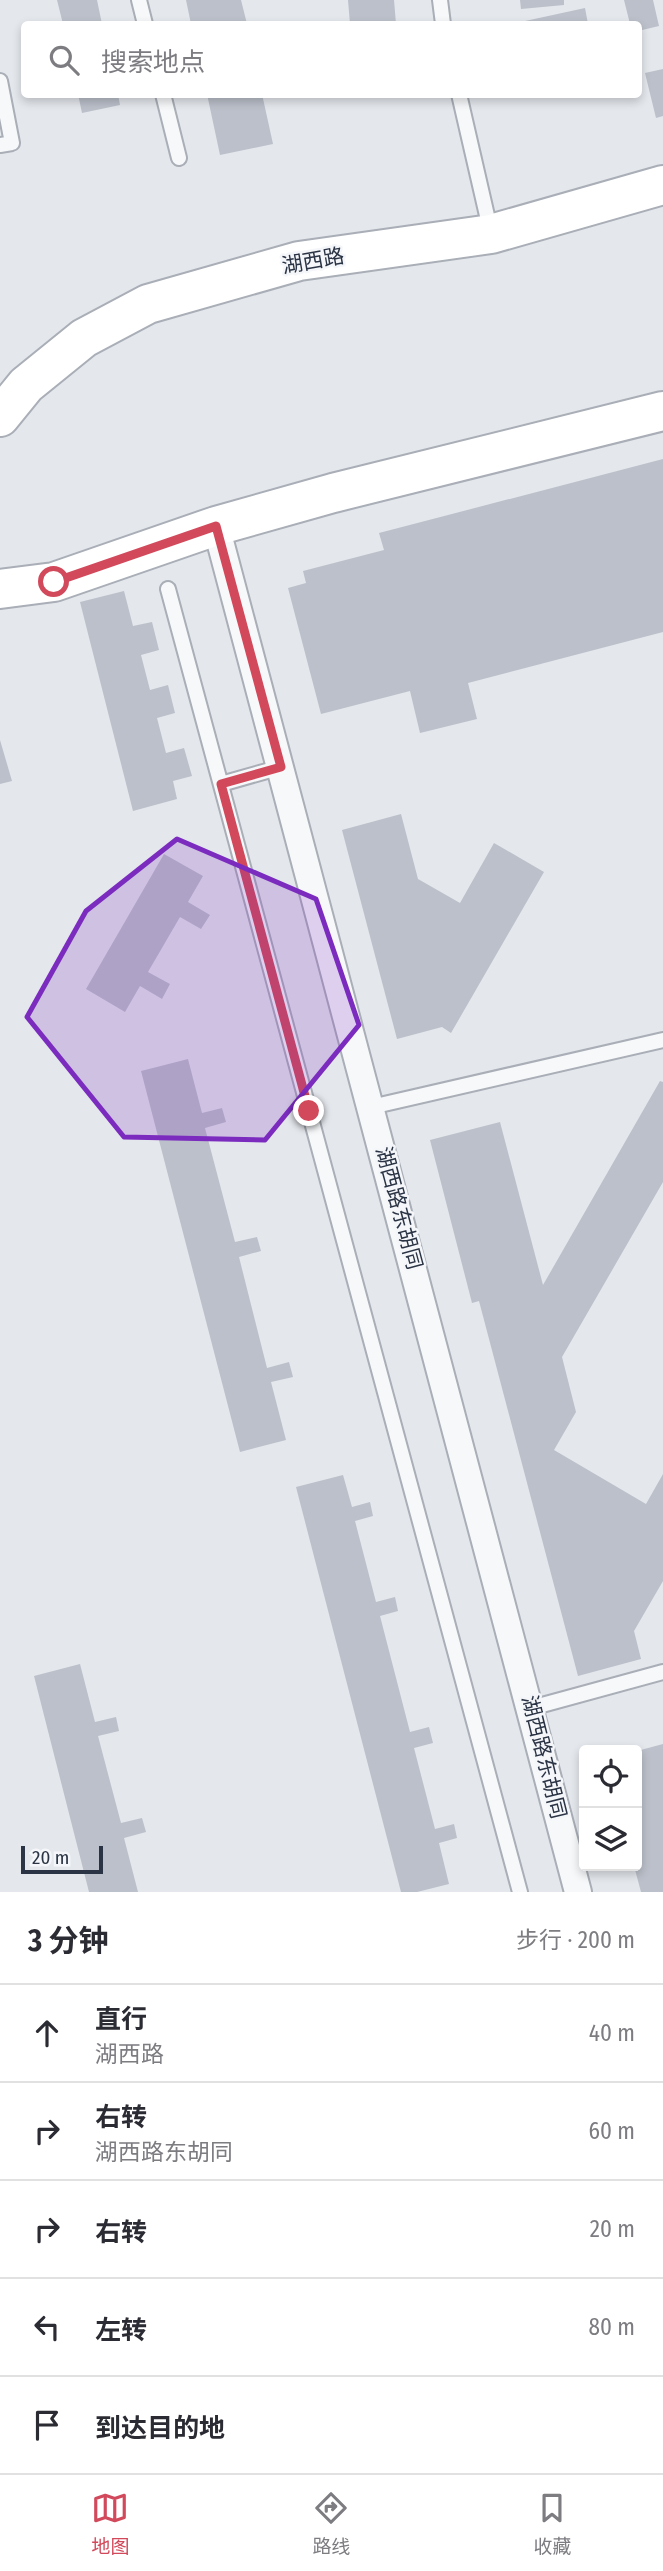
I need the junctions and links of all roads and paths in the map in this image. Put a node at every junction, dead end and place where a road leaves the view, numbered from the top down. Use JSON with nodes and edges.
{"nodes":[{"id":1,"x":139,"y":0,"type":"edge"},
{"id":2,"x":440,"y":0,"type":"edge"},
{"id":3,"x":144,"y":21,"type":"edge"},
{"id":4,"x":443,"y":21,"type":"edge"},
{"id":5,"x":0,"y":81,"type":"edge"},
{"id":6,"x":164,"y":98,"type":"edge"},
{"id":7,"x":460,"y":98,"type":"edge"},
{"id":8,"x":0,"y":145,"type":"edge"},
{"id":9,"x":179,"y":158,"type":"dead end"},
{"id":10,"x":663,"y":185,"type":"edge"},
{"id":11,"x":491,"y":234,"type":"junction"},
{"id":12,"x":13,"y":375,"type":"edge"},
{"id":13,"x":663,"y":411,"type":"edge"},
{"id":14,"x":0,"y":417,"type":"edge"},
{"id":15,"x":216,"y":526,"type":"junction"},
{"id":16,"x":0,"y":589,"type":"edge"},
{"id":17,"x":168,"y":589,"type":"dead end"},
{"id":18,"x":281,"y":767,"type":"junction"},
{"id":19,"x":221,"y":784,"type":"junction"},
{"id":20,"x":663,"y":1040,"type":"edge"},
{"id":21,"x":372,"y":1107,"type":"junction"},
{"id":22,"x":663,"y":1672,"type":"edge"},
{"id":23,"x":531,"y":1708,"type":"junction"},
{"id":24,"x":520,"y":1892,"type":"edge"},
{"id":25,"x":578,"y":1892,"type":"edge"}],
"edges":[{"from":1,"to":3,"type":"lane"},
{"from":2,"to":4,"type":"lane"},
{"from":5,"to":8,"type":"lane"},
{"from":6,"to":9,"type":"lane"},
{"from":7,"to":11,"type":"lane"},
{"from":10,"to":11,"type":"main road","name":"湖西路"},
{"from":11,"to":12,"type":"main road","name":"湖西路"},
{"from":12,"to":14,"type":"main road","name":"湖西路"},
{"from":13,"to":15,"type":"main road"},
{"from":15,"to":16,"type":"main road"},
{"from":15,"to":18,"type":"street","name":"湖西路东胡同"},
{"from":17,"to":19,"type":"lane"},
{"from":18,"to":19,"type":"lane"},
{"from":18,"to":21,"type":"street","name":"湖西路东胡同"},
{"from":19,"to":24,"type":"lane"},
{"from":20,"to":21,"type":"lane"},
{"from":21,"to":23,"type":"street","name":"湖西路东胡同"},
{"from":22,"to":23,"type":"lane"},
{"from":23,"to":25,"type":"street","name":"湖西路东胡同"}]}
